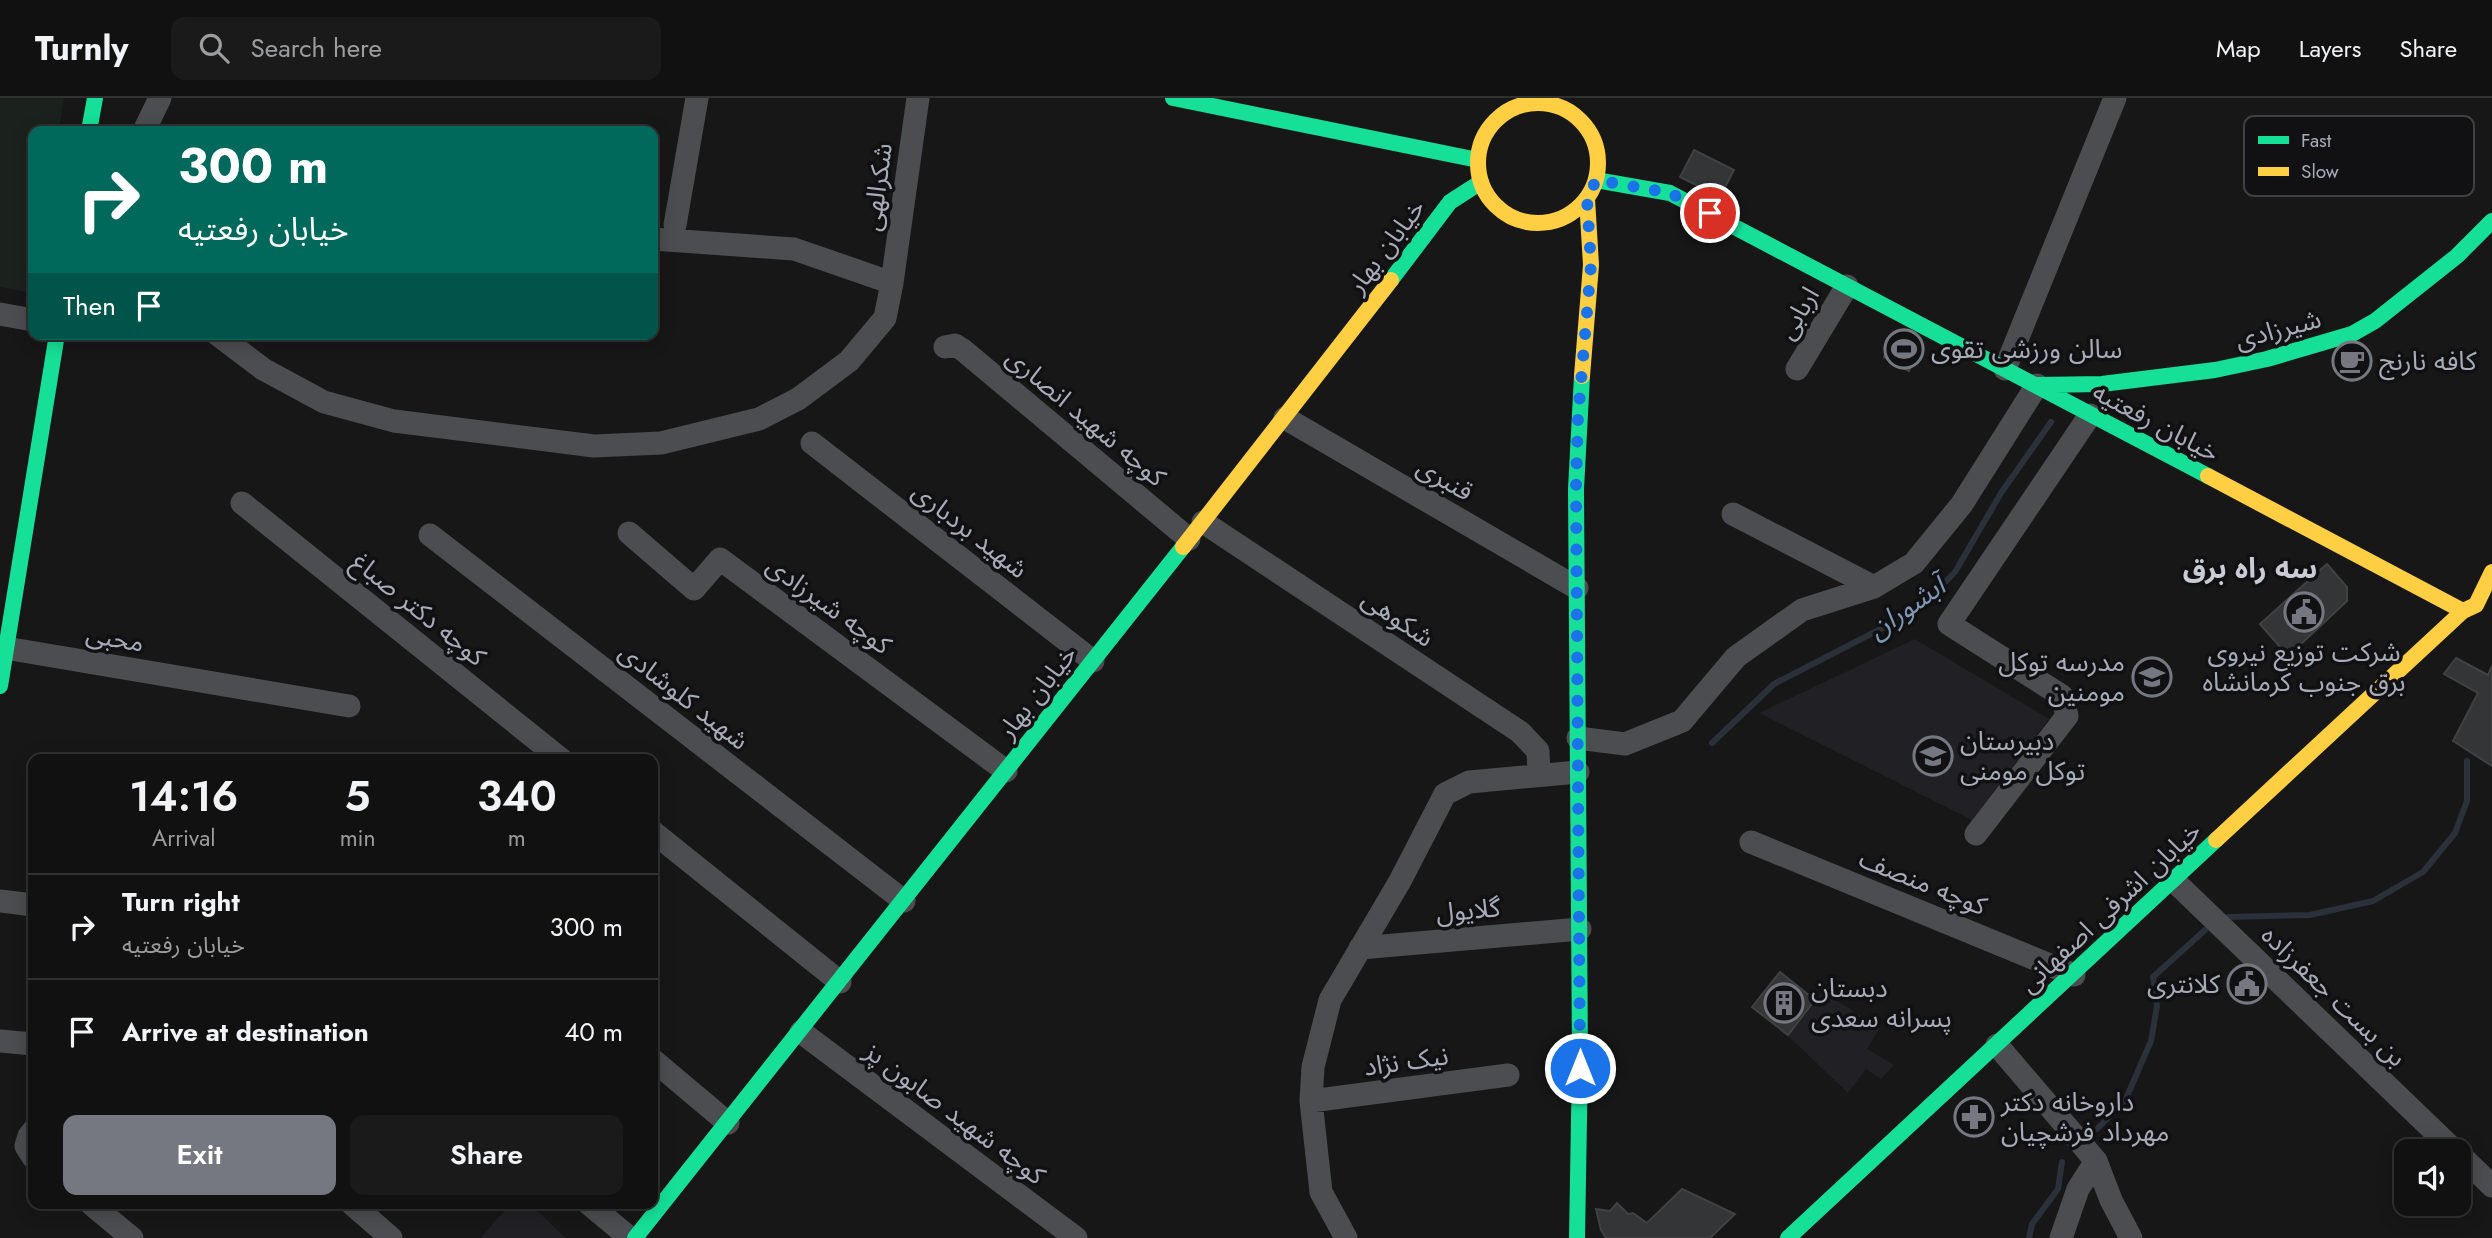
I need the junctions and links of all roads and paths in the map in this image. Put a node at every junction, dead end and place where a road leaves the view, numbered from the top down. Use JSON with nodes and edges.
{"nodes":[{"id":1,"x":95,"y":98,"type":"edge"},
{"id":2,"x":160,"y":98,"type":"edge"},
{"id":3,"x":697,"y":98,"type":"edge"},
{"id":4,"x":918,"y":98,"type":"edge"},
{"id":5,"x":1172,"y":98,"type":"edge"},
{"id":6,"x":2115,"y":98,"type":"edge"},
{"id":7,"x":1556,"y":101,"type":"edge"},
{"id":8,"x":1503,"y":105,"type":"edge"},
{"id":9,"x":90,"y":126,"type":"edge"},
{"id":10,"x":146,"y":126,"type":"edge"},
{"id":11,"x":1478,"y":160,"type":"junction"},
{"id":12,"x":1596,"y":180,"type":"junction"},
{"id":13,"x":1481,"y":182,"type":"junction"},
{"id":14,"x":1587,"y":199,"type":"junction"},
{"id":15,"x":2492,"y":221,"type":"edge"},
{"id":16,"x":675,"y":225,"type":"dead end"},
{"id":17,"x":658,"y":239,"type":"edge"},
{"id":18,"x":892,"y":283,"type":"junction"},
{"id":19,"x":1847,"y":286,"type":"junction"},
{"id":20,"x":0,"y":314,"type":"edge"},
{"id":21,"x":28,"y":319,"type":"edge"},
{"id":22,"x":56,"y":340,"type":"edge"},
{"id":23,"x":226,"y":340,"type":"edge"},
{"id":24,"x":945,"y":347,"type":"dead end"},
{"id":25,"x":1797,"y":369,"type":"dead end"},
{"id":26,"x":2005,"y":369,"type":"junction"},
{"id":27,"x":2037,"y":385,"type":"junction"},
{"id":28,"x":2090,"y":415,"type":"junction"},
{"id":29,"x":1285,"y":418,"type":"junction"},
{"id":30,"x":813,"y":443,"type":"dead end"},
{"id":31,"x":242,"y":503,"type":"dead end"},
{"id":32,"x":1733,"y":514,"type":"dead end"},
{"id":33,"x":1196,"y":531,"type":"junction"},
{"id":34,"x":629,"y":533,"type":"dead end"},
{"id":35,"x":430,"y":536,"type":"dead end"},
{"id":36,"x":2492,"y":551,"type":"edge"},
{"id":37,"x":2492,"y":572,"type":"edge"},
{"id":38,"x":1874,"y":586,"type":"junction"},
{"id":39,"x":1577,"y":588,"type":"junction"},
{"id":40,"x":2463,"y":611,"type":"junction"},
{"id":41,"x":3,"y":648,"type":"edge"},
{"id":42,"x":1093,"y":661,"type":"junction"},
{"id":43,"x":0,"y":686,"type":"edge"},
{"id":44,"x":349,"y":706,"type":"dead end"},
{"id":45,"x":1578,"y":738,"type":"junction"},
{"id":46,"x":555,"y":754,"type":"edge"},
{"id":47,"x":1006,"y":771,"type":"junction"},
{"id":48,"x":1578,"y":772,"type":"junction"},
{"id":49,"x":1539,"y":775,"type":"junction"},
{"id":50,"x":1976,"y":834,"type":"dead end"},
{"id":51,"x":658,"y":836,"type":"edge"},
{"id":52,"x":1751,"y":842,"type":"dead end"},
{"id":53,"x":2174,"y":881,"type":"junction"},
{"id":54,"x":0,"y":901,"type":"edge"},
{"id":55,"x":904,"y":901,"type":"junction"},
{"id":56,"x":28,"y":904,"type":"edge"},
{"id":57,"x":1580,"y":929,"type":"junction"},
{"id":58,"x":1360,"y":948,"type":"junction"},
{"id":59,"x":2074,"y":975,"type":"junction"},
{"id":60,"x":840,"y":982,"type":"junction"},
{"id":61,"x":801,"y":1032,"type":"junction"},
{"id":62,"x":0,"y":1041,"type":"edge"},
{"id":63,"x":28,"y":1044,"type":"edge"},
{"id":64,"x":1997,"y":1045,"type":"junction"},
{"id":65,"x":658,"y":1064,"type":"edge"},
{"id":66,"x":1508,"y":1075,"type":"dead end"},
{"id":67,"x":1311,"y":1101,"type":"junction"},
{"id":68,"x":728,"y":1123,"type":"junction"},
{"id":69,"x":2442,"y":1139,"type":"edge"},
{"id":70,"x":2096,"y":1161,"type":"junction"},
{"id":71,"x":2471,"y":1166,"type":"edge"},
{"id":72,"x":2492,"y":1186,"type":"edge"},
{"id":73,"x":96,"y":1209,"type":"edge"},
{"id":74,"x":358,"y":1209,"type":"edge"},
{"id":75,"x":595,"y":1209,"type":"edge"},
{"id":76,"x":132,"y":1238,"type":"edge"},
{"id":77,"x":391,"y":1238,"type":"edge"},
{"id":78,"x":630,"y":1238,"type":"edge"},
{"id":79,"x":635,"y":1238,"type":"edge"},
{"id":80,"x":1076,"y":1238,"type":"edge"},
{"id":81,"x":1346,"y":1238,"type":"edge"},
{"id":82,"x":1577,"y":1238,"type":"edge"},
{"id":83,"x":1788,"y":1238,"type":"edge"},
{"id":84,"x":2061,"y":1238,"type":"edge"},
{"id":85,"x":2131,"y":1238,"type":"edge"}],
"edges":[{"from":1,"to":9,"type":"main road"},
{"from":2,"to":10,"type":"street"},
{"from":3,"to":16,"type":"street"},
{"from":4,"to":18,"type":"street","name":"شکرالهی"},
{"from":5,"to":11,"type":"main road"},
{"from":6,"to":26,"type":"street"},
{"from":7,"to":8,"type":"main road"},
{"from":7,"to":12,"type":"main road"},
{"from":8,"to":11,"type":"main road"},
{"from":11,"to":13,"type":"main road"},
{"from":12,"to":14,"type":"main road"},
{"from":12,"to":19,"type":"main road","name":"خیابان رفعتیه"},
{"from":13,"to":14,"type":"main road"},
{"from":13,"to":29,"type":"main road","name":"خیابان بهار"},
{"from":14,"to":39,"type":"main road"},
{"from":15,"to":27,"type":"main road","name":"شیرزادی"},
{"from":17,"to":18,"type":"street"},
{"from":18,"to":23,"type":"street","name":"شکرالهی"},
{"from":19,"to":25,"type":"street","name":"اربابی"},
{"from":19,"to":26,"type":"main road","name":"خیابان رفعتیه"},
{"from":20,"to":21,"type":"street"},
{"from":22,"to":41,"type":"main road"},
{"from":24,"to":33,"type":"street","name":"کوچه شهید انصاری"},
{"from":26,"to":27,"type":"main road","name":"خیابان رفعتیه"},
{"from":27,"to":28,"type":"main road","name":"خیابان رفعتیه"},
{"from":27,"to":38,"type":"street"},
{"from":28,"to":40,"type":"main road","name":"خیابان رفعتیه"},
{"from":28,"to":50,"type":"street"},
{"from":29,"to":33,"type":"main road","name":"خیابان بهار"},
{"from":29,"to":39,"type":"street","name":"قنبری"},
{"from":30,"to":42,"type":"street","name":"شهید بردباری"},
{"from":31,"to":46,"type":"street","name":"کوچه دکتر صباغ"},
{"from":32,"to":38,"type":"street"},
{"from":33,"to":42,"type":"main road","name":"خیابان بهار"},
{"from":33,"to":49,"type":"street","name":"شکوهی"},
{"from":34,"to":47,"type":"street","name":"کوچه شیرزادی"},
{"from":35,"to":55,"type":"street","name":"شهید کلوشادی"},
{"from":36,"to":40,"type":"main road","name":"خیابان اشرفی اصفهانی"},
{"from":37,"to":40,"type":"main road","name":"خیابان اشرفی اصفهانی"},
{"from":38,"to":45,"type":"street"},
{"from":39,"to":45,"type":"main road"},
{"from":40,"to":53,"type":"main road","name":"خیابان اشرفی اصفهانی"},
{"from":41,"to":43,"type":"main road"},
{"from":41,"to":44,"type":"street","name":"محبی"},
{"from":42,"to":47,"type":"main road","name":"خیابان بهار"},
{"from":45,"to":48,"type":"main road"},
{"from":47,"to":55,"type":"main road","name":"خیابان بهار"},
{"from":48,"to":49,"type":"street"},
{"from":48,"to":57,"type":"main road"},
{"from":49,"to":58,"type":"street"},
{"from":51,"to":60,"type":"street"},
{"from":52,"to":59,"type":"street","name":"کوچه منصف"},
{"from":53,"to":59,"type":"main road","name":"خیابان اشرفی اصفهانی"},
{"from":53,"to":69,"type":"street","name":"بن بست جعفرزاده"},
{"from":54,"to":56,"type":"street"},
{"from":55,"to":60,"type":"main road","name":"خیابان بهار"},
{"from":57,"to":58,"type":"street","name":"گلایول"},
{"from":57,"to":82,"type":"main road"},
{"from":58,"to":67,"type":"street"},
{"from":59,"to":64,"type":"main road","name":"خیابان اشرفی اصفهانی"},
{"from":60,"to":61,"type":"main road","name":"خیابان بهار"},
{"from":61,"to":68,"type":"main road","name":"خیابان بهار"},
{"from":61,"to":80,"type":"street","name":"کوچه شهید صابون پز"},
{"from":62,"to":63,"type":"street"},
{"from":64,"to":70,"type":"street"},
{"from":64,"to":83,"type":"main road","name":"خیابان اشرفی اصفهانی"},
{"from":65,"to":68,"type":"street"},
{"from":66,"to":67,"type":"street","name":"نیک نژاد"},
{"from":67,"to":81,"type":"street"},
{"from":68,"to":79,"type":"main road","name":"خیابان بهار"},
{"from":70,"to":84,"type":"street"},
{"from":70,"to":85,"type":"street"},
{"from":71,"to":72,"type":"street","name":"بن بست جعفرزاده"},
{"from":73,"to":76,"type":"street"},
{"from":74,"to":77,"type":"street"},
{"from":75,"to":78,"type":"street"}]}
